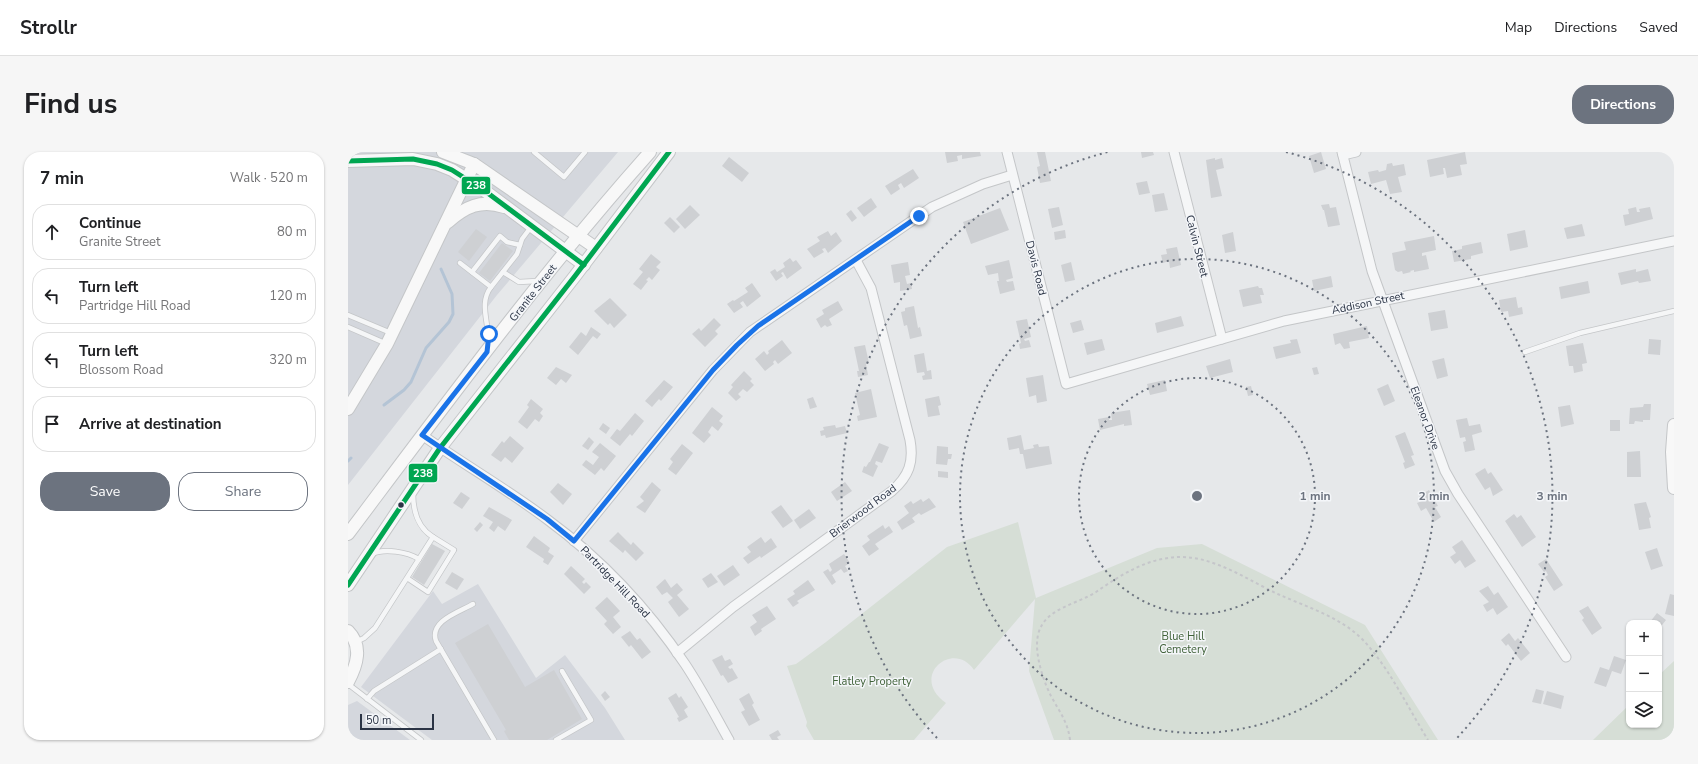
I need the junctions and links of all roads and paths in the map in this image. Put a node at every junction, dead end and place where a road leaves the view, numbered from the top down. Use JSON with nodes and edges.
{"nodes":[{"id":1,"x":443,"y":152,"type":"edge"},
{"id":2,"x":460,"y":152,"type":"edge"},
{"id":3,"x":534,"y":152,"type":"edge"},
{"id":4,"x":585,"y":152,"type":"edge"},
{"id":5,"x":650,"y":152,"type":"edge"},
{"id":6,"x":669,"y":152,"type":"edge"},
{"id":7,"x":1007,"y":152,"type":"edge"},
{"id":8,"x":1174,"y":152,"type":"edge"},
{"id":9,"x":1356,"y":152,"type":"edge"},
{"id":10,"x":1342,"y":154,"type":"edge"},
{"id":11,"x":348,"y":162,"type":"edge"},
{"id":12,"x":474,"y":164,"type":"junction"},
{"id":13,"x":1012,"y":175,"type":"junction"},
{"id":14,"x":466,"y":179,"type":"junction"},
{"id":15,"x":509,"y":209,"type":"junction"},
{"id":16,"x":444,"y":225,"type":"junction"},
{"id":17,"x":532,"y":226,"type":"junction"},
{"id":18,"x":579,"y":235,"type":"junction"},
{"id":19,"x":1674,"y":241,"type":"edge"},
{"id":20,"x":520,"y":245,"type":"junction"},
{"id":21,"x":596,"y":248,"type":"junction"},
{"id":22,"x":566,"y":251,"type":"junction"},
{"id":23,"x":856,"y":260,"type":"junction"},
{"id":24,"x":460,"y":263,"type":"dead end"},
{"id":25,"x":584,"y":265,"type":"junction"},
{"id":26,"x":472,"y":272,"type":"junction"},
{"id":27,"x":503,"y":272,"type":"junction"},
{"id":28,"x":544,"y":279,"type":"junction"},
{"id":29,"x":491,"y":287,"type":"junction"},
{"id":30,"x":1382,"y":300,"type":"junction"},
{"id":31,"x":1674,"y":311,"type":"edge"},
{"id":32,"x":348,"y":315,"type":"edge"},
{"id":33,"x":348,"y":327,"type":"edge"},
{"id":34,"x":389,"y":339,"type":"junction"},
{"id":35,"x":1222,"y":339,"type":"junction"},
{"id":36,"x":487,"y":352,"type":"junction"},
{"id":37,"x":1525,"y":352,"type":"dead end"},
{"id":38,"x":1066,"y":384,"type":"joint"},
{"id":39,"x":348,"y":406,"type":"edge"},
{"id":40,"x":1674,"y":426,"type":"edge"},
{"id":41,"x":422,"y":435,"type":"junction"},
{"id":42,"x":440,"y":448,"type":"junction"},
{"id":43,"x":414,"y":486,"type":"junction"},
{"id":44,"x":1674,"y":488,"type":"edge"},
{"id":45,"x":348,"y":534,"type":"edge"},
{"id":46,"x":433,"y":537,"type":"junction"},
{"id":47,"x":574,"y":541,"type":"junction"},
{"id":48,"x":367,"y":556,"type":"junction"},
{"id":49,"x":419,"y":559,"type":"junction"},
{"id":50,"x":407,"y":578,"type":"junction"},
{"id":51,"x":348,"y":585,"type":"edge"},
{"id":52,"x":473,"y":604,"type":"dead end"},
{"id":53,"x":348,"y":631,"type":"edge"},
{"id":54,"x":356,"y":642,"type":"junction"},
{"id":55,"x":441,"y":649,"type":"junction"},
{"id":56,"x":677,"y":652,"type":"junction"},
{"id":57,"x":1566,"y":657,"type":"dead end"},
{"id":58,"x":562,"y":671,"type":"dead end"},
{"id":59,"x":348,"y":683,"type":"edge"},
{"id":60,"x":367,"y":699,"type":"junction"},
{"id":61,"x":421,"y":740,"type":"edge"},
{"id":62,"x":494,"y":740,"type":"edge"},
{"id":63,"x":556,"y":740,"type":"edge"},
{"id":64,"x":730,"y":740,"type":"edge"},
{"id":65,"x":1070,"y":740,"type":"edge"},
{"id":66,"x":1428,"y":740,"type":"edge"}],
"edges":[{"from":1,"to":12,"type":"main road"},
{"from":2,"to":12,"type":"lane"},
{"from":3,"to":4,"type":"lane"},
{"from":5,"to":18,"type":"main road","name":"Granite Street"},
{"from":6,"to":21,"type":"main road","name":"Granite Street"},
{"from":7,"to":13,"type":"street","name":"Davis Road"},
{"from":8,"to":35,"type":"street","name":"Calvin Street"},
{"from":9,"to":10,"type":"street"},
{"from":10,"to":30,"type":"street","name":"Eleanor Drive"},
{"from":11,"to":14,"type":"main road"},
{"from":12,"to":14,"type":"main road"},
{"from":12,"to":18,"type":"main road"},
{"from":13,"to":23,"type":"street"},
{"from":13,"to":38,"type":"street","name":"Davis Road"},
{"from":14,"to":15,"type":"main road"},
{"from":14,"to":16,"type":"main road"},
{"from":15,"to":16,"type":"main road"},
{"from":15,"to":17,"type":"main road"},
{"from":16,"to":34,"type":"main road"},
{"from":17,"to":20,"type":"lane"},
{"from":17,"to":22,"type":"main road"},
{"from":18,"to":21,"type":"main road"},
{"from":18,"to":22,"type":"main road","name":"Granite Street"},
{"from":19,"to":30,"type":"street","name":"Addison Street"},
{"from":20,"to":26,"type":"lane"},
{"from":20,"to":27,"type":"lane"},
{"from":21,"to":25,"type":"main road","name":"Granite Street"},
{"from":22,"to":25,"type":"main road"},
{"from":22,"to":28,"type":"main road","name":"Granite Street"},
{"from":23,"to":47,"type":"street"},
{"from":23,"to":56,"type":"street","name":"Brierwood Road"},
{"from":24,"to":26,"type":"lane"},
{"from":25,"to":42,"type":"main road","name":"Granite Street"},
{"from":26,"to":29,"type":"lane"},
{"from":27,"to":28,"type":"lane"},
{"from":27,"to":29,"type":"lane"},
{"from":28,"to":36,"type":"main road","name":"Granite Street"},
{"from":29,"to":36,"type":"lane"},
{"from":30,"to":35,"type":"street","name":"Addison Street"},
{"from":30,"to":57,"type":"street","name":"Eleanor Drive"},
{"from":31,"to":37,"type":"lane"},
{"from":32,"to":34,"type":"lane"},
{"from":33,"to":34,"type":"lane"},
{"from":34,"to":39,"type":"main road"},
{"from":35,"to":38,"type":"street","name":"Addison Street"},
{"from":36,"to":41,"type":"main road","name":"Granite Street"},
{"from":40,"to":44,"type":"main road"},
{"from":41,"to":42,"type":"street","name":"Partridge Hill Road"},
{"from":41,"to":45,"type":"main road","name":"Granite Street"},
{"from":42,"to":43,"type":"main road","name":"Granite Street"},
{"from":42,"to":47,"type":"street","name":"Partridge Hill Road"},
{"from":43,"to":46,"type":"lane"},
{"from":43,"to":48,"type":"main road","name":"Granite Street"},
{"from":46,"to":49,"type":"lane"},
{"from":46,"to":50,"type":"lane"},
{"from":47,"to":56,"type":"street","name":"Partridge Hill Road"},
{"from":48,"to":49,"type":"lane"},
{"from":48,"to":51,"type":"main road","name":"Granite Street"},
{"from":49,"to":50,"type":"lane"},
{"from":50,"to":54,"type":"lane"},
{"from":52,"to":55,"type":"lane"},
{"from":53,"to":54,"type":"main road"},
{"from":54,"to":59,"type":"main road"},
{"from":55,"to":60,"type":"lane"},
{"from":55,"to":62,"type":"lane"},
{"from":56,"to":64,"type":"street","name":"Partridge Hill Road"},
{"from":58,"to":63,"type":"lane"},
{"from":59,"to":60,"type":"lane"},
{"from":60,"to":61,"type":"lane"},
{"from":65,"to":66,"type":"path"}]}
